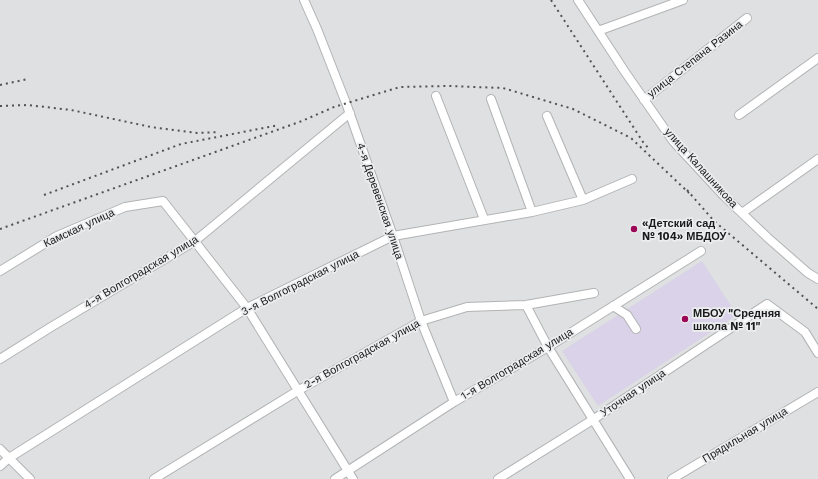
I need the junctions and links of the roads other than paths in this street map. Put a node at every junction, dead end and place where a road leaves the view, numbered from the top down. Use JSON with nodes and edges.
{"nodes":[{"id":1,"x":304,"y":0,"type":"edge"},
{"id":2,"x":578,"y":0,"type":"edge"},
{"id":3,"x":683,"y":0,"type":"edge"},
{"id":4,"x":747,"y":18,"type":"dead end"},
{"id":5,"x":598,"y":31,"type":"junction"},
{"id":6,"x":818,"y":58,"type":"edge"},
{"id":7,"x":436,"y":96,"type":"dead end"},
{"id":8,"x":491,"y":99,"type":"dead end"},
{"id":9,"x":644,"y":100,"type":"junction"},
{"id":10,"x":350,"y":113,"type":"junction"},
{"id":11,"x":739,"y":115,"type":"dead end"},
{"id":12,"x":547,"y":116,"type":"dead end"},
{"id":13,"x":818,"y":158,"type":"edge"},
{"id":14,"x":632,"y":179,"type":"dead end"},
{"id":15,"x":583,"y":200,"type":"junction"},
{"id":16,"x":532,"y":212,"type":"junction"},
{"id":17,"x":742,"y":213,"type":"junction"},
{"id":18,"x":484,"y":219,"type":"junction"},
{"id":19,"x":393,"y":236,"type":"junction"},
{"id":20,"x":195,"y":241,"type":"junction"},
{"id":21,"x":701,"y":251,"type":"dead end"},
{"id":22,"x":0,"y":271,"type":"edge"},
{"id":23,"x":818,"y":279,"type":"edge"},
{"id":24,"x":594,"y":293,"type":"dead end"},
{"id":25,"x":526,"y":305,"type":"junction"},
{"id":26,"x":613,"y":306,"type":"junction"},
{"id":27,"x":247,"y":308,"type":"junction"},
{"id":28,"x":421,"y":321,"type":"junction"},
{"id":29,"x":636,"y":329,"type":"dead end"},
{"id":30,"x":548,"y":347,"type":"junction"},
{"id":31,"x":818,"y":353,"type":"edge"},
{"id":32,"x":0,"y":359,"type":"edge"},
{"id":33,"x":299,"y":390,"type":"junction"},
{"id":34,"x":818,"y":392,"type":"edge"},
{"id":35,"x":454,"y":402,"type":"junction"},
{"id":36,"x":594,"y":419,"type":"junction"},
{"id":37,"x":0,"y":449,"type":"edge"},
{"id":38,"x":9,"y":458,"type":"junction"},
{"id":39,"x":0,"y":466,"type":"edge"},
{"id":40,"x":348,"y":471,"type":"junction"},
{"id":41,"x":30,"y":479,"type":"edge"},
{"id":42,"x":154,"y":479,"type":"edge"},
{"id":43,"x":335,"y":479,"type":"edge"},
{"id":44,"x":353,"y":479,"type":"edge"},
{"id":45,"x":498,"y":479,"type":"edge"},
{"id":46,"x":630,"y":479,"type":"edge"},
{"id":47,"x":672,"y":479,"type":"edge"}],
"edges":[{"from":1,"to":10,"type":"street","name":"4-я Деревенская улица"},
{"from":2,"to":5,"type":"street","name":"улица Калашникова"},
{"from":3,"to":5,"type":"street"},
{"from":4,"to":9,"type":"street","name":"улица Степана Разина"},
{"from":5,"to":9,"type":"street","name":"улица Калашникова"},
{"from":6,"to":11,"type":"street"},
{"from":7,"to":18,"type":"street"},
{"from":8,"to":16,"type":"street"},
{"from":9,"to":17,"type":"street","name":"улица Калашникова"},
{"from":10,"to":19,"type":"street","name":"4-я Деревенская улица"},
{"from":10,"to":20,"type":"street","name":"4-я Волгоградская улица"},
{"from":12,"to":15,"type":"street"},
{"from":13,"to":17,"type":"street"},
{"from":14,"to":15,"type":"street","name":"3-я Волгоградская улица"},
{"from":15,"to":16,"type":"street","name":"3-я Волгоградская улица"},
{"from":16,"to":18,"type":"street","name":"3-я Волгоградская улица"},
{"from":17,"to":23,"type":"street","name":"улица Калашникова"},
{"from":18,"to":19,"type":"street","name":"3-я Волгоградская улица"},
{"from":19,"to":27,"type":"street","name":"3-я Волгоградская улица"},
{"from":19,"to":28,"type":"street","name":"4-я Деревенская улица"},
{"from":20,"to":22,"type":"street","name":"Камская улица"},
{"from":20,"to":27,"type":"street"},
{"from":20,"to":32,"type":"street","name":"4-я Волгоградская улица"},
{"from":21,"to":26,"type":"street","name":"1-я Волгоградская улица"},
{"from":24,"to":25,"type":"street","name":"2-я Волгоградская улица"},
{"from":25,"to":28,"type":"street","name":"2-я Волгоградская улица"},
{"from":25,"to":30,"type":"street"},
{"from":26,"to":29,"type":"street"},
{"from":26,"to":30,"type":"street","name":"1-я Волгоградская улица"},
{"from":27,"to":33,"type":"street"},
{"from":27,"to":38,"type":"street","name":"3-я Волгоградская улица"},
{"from":28,"to":33,"type":"street","name":"2-я Волгоградская улица"},
{"from":28,"to":35,"type":"street","name":"4-я Деревенская улица"},
{"from":30,"to":35,"type":"street","name":"1-я Волгоградская улица"},
{"from":30,"to":36,"type":"street"},
{"from":31,"to":36,"type":"street","name":"Уточная улица"},
{"from":33,"to":40,"type":"street"},
{"from":33,"to":42,"type":"street","name":"2-я Волгоградская улица"},
{"from":34,"to":47,"type":"street","name":"Прядильная улица"},
{"from":35,"to":40,"type":"street","name":"1-я Волгоградская улица"},
{"from":36,"to":45,"type":"street","name":"Уточная улица"},
{"from":36,"to":46,"type":"street"},
{"from":37,"to":38,"type":"street"},
{"from":38,"to":39,"type":"street","name":"3-я Волгоградская улица"},
{"from":38,"to":41,"type":"street"},
{"from":40,"to":43,"type":"street","name":"1-я Волгоградская улица"},
{"from":40,"to":44,"type":"street"}]}
